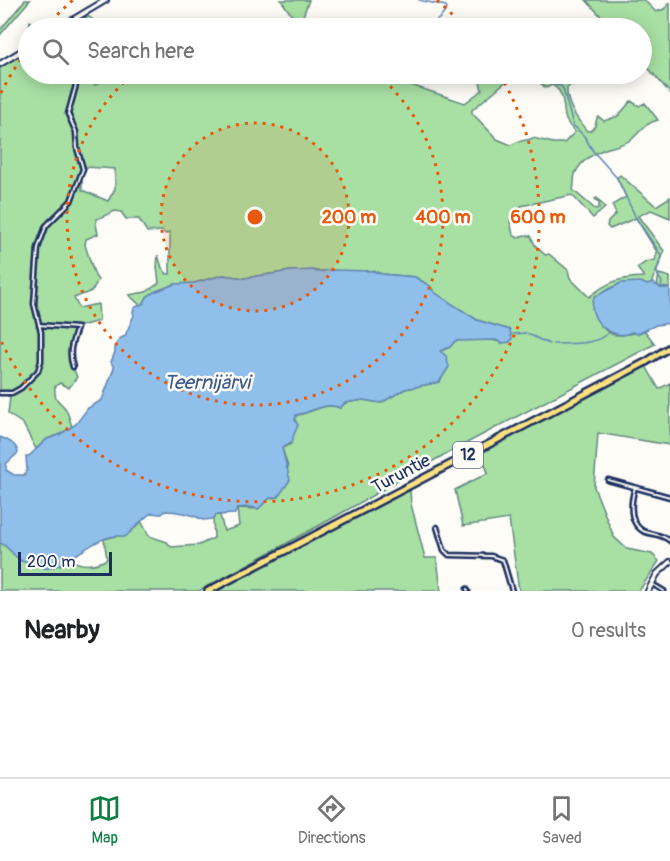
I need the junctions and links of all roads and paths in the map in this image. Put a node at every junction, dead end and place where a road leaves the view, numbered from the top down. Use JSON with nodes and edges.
{"nodes":[{"id":1,"x":106,"y":0,"type":"edge"},
{"id":2,"x":76,"y":18,"type":"edge"},
{"id":3,"x":18,"y":53,"type":"edge"},
{"id":4,"x":0,"y":64,"type":"edge"},
{"id":5,"x":75,"y":84,"type":"edge"},
{"id":6,"x":39,"y":325,"type":"junction"},
{"id":7,"x":670,"y":347,"type":"edge"},
{"id":8,"x":73,"y":367,"type":"dead end"},
{"id":9,"x":0,"y":393,"type":"edge"},
{"id":10,"x":608,"y":480,"type":"dead end"},
{"id":11,"x":635,"y":487,"type":"junction"},
{"id":12,"x":670,"y":497,"type":"edge"},
{"id":13,"x":436,"y":527,"type":"dead end"},
{"id":14,"x":670,"y":541,"type":"edge"},
{"id":15,"x":670,"y":562,"type":"edge"},
{"id":16,"x":652,"y":584,"type":"junction"},
{"id":17,"x":208,"y":591,"type":"edge"},
{"id":18,"x":512,"y":591,"type":"edge"},
{"id":19,"x":648,"y":591,"type":"edge"},
{"id":20,"x":664,"y":591,"type":"edge"}],
"edges":[{"from":1,"to":2,"type":"street"},
{"from":3,"to":4,"type":"street"},
{"from":5,"to":6,"type":"street"},
{"from":6,"to":8,"type":"street"},
{"from":6,"to":9,"type":"street"},
{"from":7,"to":17,"type":"highway","name":"Turuntie","number":"12"},
{"from":10,"to":11,"type":"street"},
{"from":11,"to":12,"type":"street"},
{"from":11,"to":14,"type":"street"},
{"from":13,"to":18,"type":"street"},
{"from":15,"to":16,"type":"street"},
{"from":16,"to":19,"type":"street"},
{"from":16,"to":20,"type":"street"}]}
